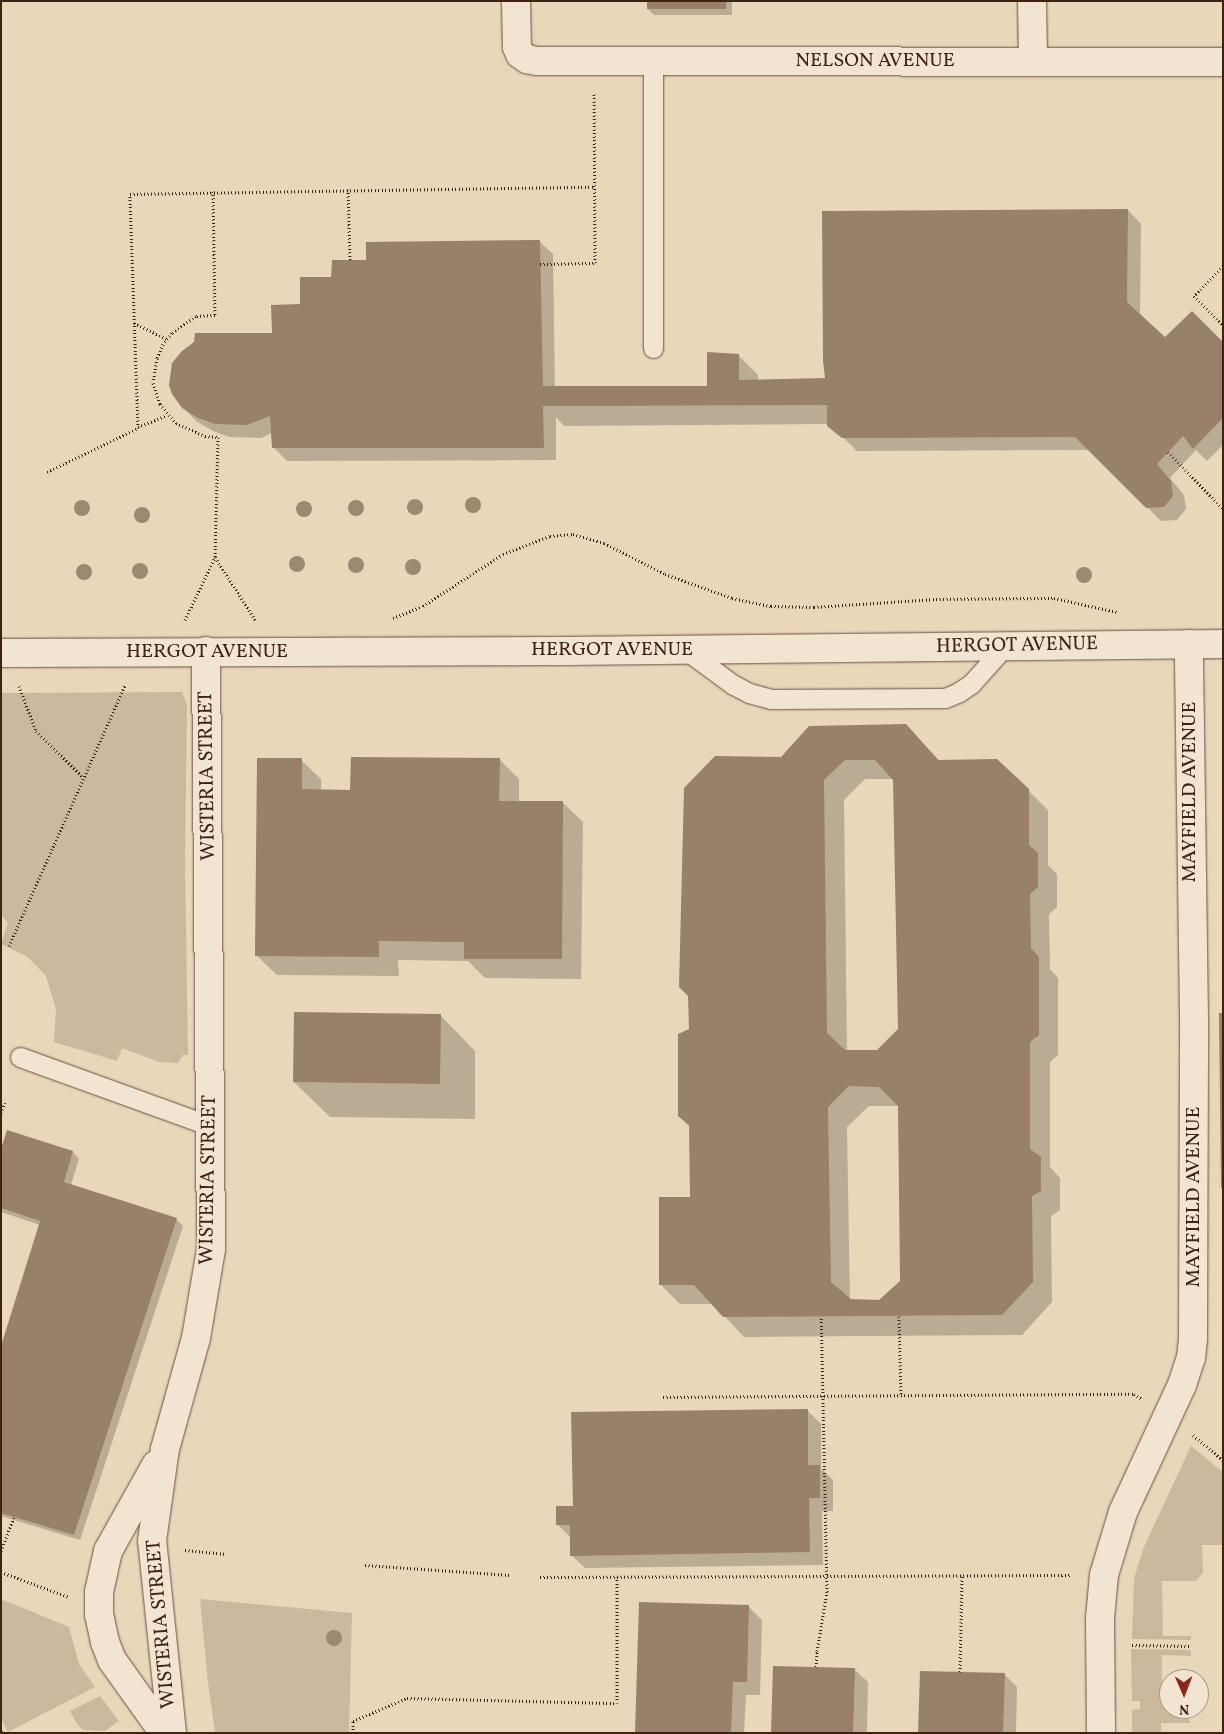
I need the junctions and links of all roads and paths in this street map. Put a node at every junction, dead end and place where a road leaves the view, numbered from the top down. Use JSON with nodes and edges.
{"nodes":[{"id":1,"x":516,"y":1,"type":"edge"},
{"id":2,"x":1032,"y":1,"type":"edge"},
{"id":3,"x":1034,"y":61,"type":"junction"},
{"id":4,"x":652,"y":62,"type":"junction"},
{"id":5,"x":1223,"y":62,"type":"edge"},
{"id":6,"x":594,"y":85,"type":"dead end"},
{"id":7,"x":595,"y":187,"type":"junction"},
{"id":8,"x":348,"y":189,"type":"junction"},
{"id":9,"x":213,"y":191,"type":"junction"},
{"id":10,"x":350,"y":260,"type":"dead end"},
{"id":11,"x":540,"y":264,"type":"dead end"},
{"id":12,"x":1223,"y":266,"type":"edge"},
{"id":13,"x":134,"y":323,"type":"junction"},
{"id":14,"x":1223,"y":324,"type":"edge"},
{"id":15,"x":167,"y":339,"type":"junction"},
{"id":16,"x":653,"y":348,"type":"dead end"},
{"id":17,"x":167,"y":414,"type":"junction"},
{"id":18,"x":138,"y":428,"type":"junction"},
{"id":19,"x":1168,"y":452,"type":"dead end"},
{"id":20,"x":47,"y":472,"type":"dead end"},
{"id":21,"x":1223,"y":510,"type":"edge"},
{"id":22,"x":215,"y":557,"type":"junction"},
{"id":23,"x":1121,"y":613,"type":"dead end"},
{"id":24,"x":387,"y":619,"type":"dead end"},
{"id":25,"x":182,"y":625,"type":"dead end"},
{"id":26,"x":258,"y":625,"type":"dead end"},
{"id":27,"x":1188,"y":644,"type":"junction"},
{"id":28,"x":1223,"y":644,"type":"edge"},
{"id":29,"x":1005,"y":646,"type":"junction"},
{"id":30,"x":686,"y":650,"type":"junction"},
{"id":31,"x":206,"y":651,"type":"junction"},
{"id":32,"x":1,"y":653,"type":"edge"},
{"id":33,"x":19,"y":686,"type":"dead end"},
{"id":34,"x":125,"y":686,"type":"dead end"},
{"id":35,"x":84,"y":777,"type":"junction"},
{"id":36,"x":9,"y":946,"type":"dead end"},
{"id":37,"x":20,"y":1056,"type":"dead end"},
{"id":38,"x":5,"y":1103,"type":"dead end"},
{"id":39,"x":1,"y":1113,"type":"edge"},
{"id":40,"x":211,"y":1126,"type":"junction"},
{"id":41,"x":899,"y":1316,"type":"dead end"},
{"id":42,"x":821,"y":1317,"type":"dead end"},
{"id":43,"x":901,"y":1396,"type":"junction"},
{"id":44,"x":663,"y":1397,"type":"dead end"},
{"id":45,"x":823,"y":1397,"type":"junction"},
{"id":46,"x":1151,"y":1403,"type":"dead end"},
{"id":47,"x":1188,"y":1430,"type":"dead end"},
{"id":48,"x":165,"y":1449,"type":"junction"},
{"id":49,"x":1223,"y":1460,"type":"edge"},
{"id":50,"x":14,"y":1516,"type":"dead end"},
{"id":51,"x":184,"y":1550,"type":"dead end"},
{"id":52,"x":1,"y":1551,"type":"edge"},
{"id":53,"x":227,"y":1554,"type":"dead end"},
{"id":54,"x":365,"y":1565,"type":"dead end"},
{"id":55,"x":1,"y":1572,"type":"edge"},
{"id":56,"x":827,"y":1574,"type":"junction"},
{"id":57,"x":511,"y":1575,"type":"dead end"},
{"id":58,"x":962,"y":1575,"type":"junction"},
{"id":59,"x":1079,"y":1575,"type":"dead end"},
{"id":60,"x":540,"y":1577,"type":"dead end"},
{"id":61,"x":617,"y":1577,"type":"junction"},
{"id":62,"x":77,"y":1600,"type":"dead end"},
{"id":63,"x":1125,"y":1644,"type":"dead end"},
{"id":64,"x":1191,"y":1646,"type":"dead end"},
{"id":65,"x":816,"y":1667,"type":"dead end"},
{"id":66,"x":960,"y":1672,"type":"dead end"},
{"id":67,"x":164,"y":1733,"type":"edge"},
{"id":68,"x":172,"y":1733,"type":"edge"},
{"id":69,"x":353,"y":1733,"type":"edge"},
{"id":70,"x":1101,"y":1733,"type":"edge"}],
"edges":[{"from":1,"to":4,"type":"street","name":"NELSON AVENUE"},
{"from":2,"to":3,"type":"street"},
{"from":3,"to":4,"type":"street","name":"NELSON AVENUE"},
{"from":3,"to":5,"type":"street","name":"NELSON AVENUE"},
{"from":4,"to":16,"type":"lane"},
{"from":6,"to":7,"type":"path"},
{"from":7,"to":8,"type":"path"},
{"from":7,"to":11,"type":"path"},
{"from":8,"to":9,"type":"path"},
{"from":8,"to":10,"type":"path"},
{"from":9,"to":13,"type":"path"},
{"from":9,"to":15,"type":"path"},
{"from":12,"to":14,"type":"path"},
{"from":13,"to":15,"type":"path"},
{"from":13,"to":18,"type":"path"},
{"from":15,"to":17,"type":"path"},
{"from":17,"to":18,"type":"path"},
{"from":17,"to":22,"type":"path"},
{"from":18,"to":20,"type":"path"},
{"from":19,"to":21,"type":"path"},
{"from":22,"to":25,"type":"path"},
{"from":22,"to":26,"type":"path"},
{"from":23,"to":24,"type":"path"},
{"from":27,"to":28,"type":"street","name":"HERGOT AVENUE"},
{"from":27,"to":29,"type":"street","name":"HERGOT AVENUE"},
{"from":27,"to":70,"type":"street","name":"MAYFIELD AVENUE"},
{"from":29,"to":30,"type":"street","name":"HERGOT AVENUE"},
{"from":29,"to":30,"type":"lane"},
{"from":30,"to":31,"type":"street","name":"HERGOT AVENUE"},
{"from":31,"to":32,"type":"street","name":"HERGOT AVENUE"},
{"from":31,"to":40,"type":"street","name":"WISTERIA STREET"},
{"from":33,"to":35,"type":"path"},
{"from":34,"to":35,"type":"path"},
{"from":35,"to":36,"type":"path"},
{"from":37,"to":40,"type":"lane"},
{"from":38,"to":39,"type":"path"},
{"from":40,"to":48,"type":"street","name":"WISTERIA STREET"},
{"from":41,"to":43,"type":"path"},
{"from":42,"to":45,"type":"path"},
{"from":43,"to":45,"type":"path"},
{"from":43,"to":46,"type":"path"},
{"from":44,"to":45,"type":"path"},
{"from":45,"to":56,"type":"path"},
{"from":47,"to":49,"type":"path"},
{"from":48,"to":67,"type":"street"},
{"from":48,"to":68,"type":"street","name":"WISTERIA STREET"},
{"from":50,"to":52,"type":"path"},
{"from":51,"to":53,"type":"path"},
{"from":54,"to":57,"type":"path"},
{"from":55,"to":62,"type":"path"},
{"from":56,"to":58,"type":"path"},
{"from":56,"to":61,"type":"path"},
{"from":56,"to":65,"type":"path"},
{"from":58,"to":59,"type":"path"},
{"from":58,"to":66,"type":"path"},
{"from":60,"to":61,"type":"path"},
{"from":61,"to":69,"type":"path"},
{"from":63,"to":64,"type":"path"}]}
